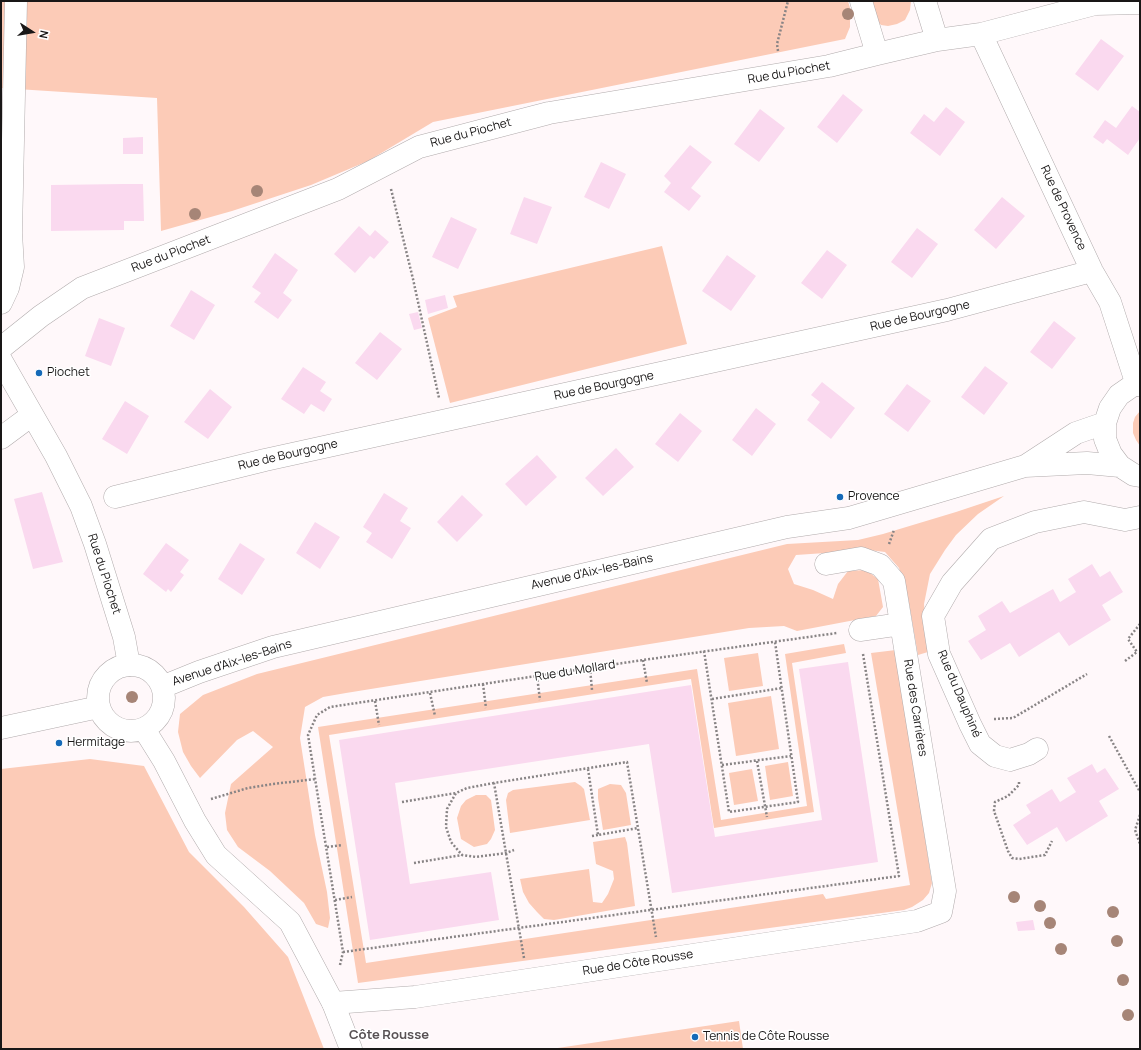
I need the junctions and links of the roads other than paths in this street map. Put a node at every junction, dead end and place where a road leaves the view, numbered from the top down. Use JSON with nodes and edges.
{"nodes":[{"id":1,"x":16,"y":1,"type":"edge"},
{"id":2,"x":861,"y":1,"type":"edge"},
{"id":3,"x":925,"y":1,"type":"edge"},
{"id":4,"x":1140,"y":3,"type":"edge"},
{"id":5,"x":981,"y":34,"type":"junction"},
{"id":6,"x":937,"y":40,"type":"junction"},
{"id":7,"x":876,"y":54,"type":"junction"},
{"id":8,"x":1092,"y":271,"type":"junction"},
{"id":9,"x":1,"y":303,"type":"edge"},
{"id":10,"x":1,"y":348,"type":"edge"},
{"id":11,"x":1,"y":360,"type":"edge"},
{"id":12,"x":1138,"y":384,"type":"edge"},
{"id":13,"x":32,"y":415,"type":"junction"},
{"id":14,"x":1105,"y":423,"type":"junction"},
{"id":15,"x":1,"y":438,"type":"edge"},
{"id":16,"x":1025,"y":466,"type":"junction"},
{"id":17,"x":1120,"y":466,"type":"junction"},
{"id":18,"x":1140,"y":476,"type":"edge"},
{"id":19,"x":115,"y":497,"type":"dead end"},
{"id":20,"x":1140,"y":518,"type":"edge"},
{"id":21,"x":826,"y":564,"type":"dead end"},
{"id":22,"x":901,"y":624,"type":"junction"},
{"id":23,"x":860,"y":630,"type":"road end"},
{"id":24,"x":129,"y":665,"type":"junction"},
{"id":25,"x":162,"y":687,"type":"junction"},
{"id":26,"x":99,"y":707,"type":"junction"},
{"id":27,"x":1,"y":728,"type":"edge"},
{"id":28,"x":144,"y":729,"type":"junction"},
{"id":29,"x":1037,"y":749,"type":"dead end"},
{"id":30,"x":941,"y":912,"type":"joint"},
{"id":31,"x":333,"y":1003,"type":"junction"},
{"id":32,"x":351,"y":1049,"type":"edge"}],
"edges":[{"from":1,"to":9,"type":"street"},
{"from":2,"to":7,"type":"street"},
{"from":3,"to":6,"type":"street"},
{"from":4,"to":5,"type":"street","name":"Rue du Piochet"},
{"from":5,"to":6,"type":"street","name":"Rue du Piochet"},
{"from":5,"to":8,"type":"street","name":"Rue de Provence"},
{"from":6,"to":7,"type":"street","name":"Rue du Piochet"},
{"from":7,"to":10,"type":"street","name":"Rue du Piochet"},
{"from":8,"to":12,"type":"street","name":"Rue de Provence"},
{"from":8,"to":19,"type":"street","name":"Rue de Bourgogne"},
{"from":11,"to":13,"type":"street","name":"Rue du Piochet"},
{"from":12,"to":14,"type":"street","name":"Avenue d'Aix-les-Bains"},
{"from":13,"to":15,"type":"street"},
{"from":13,"to":24,"type":"street","name":"Rue du Piochet"},
{"from":14,"to":16,"type":"street","name":"Avenue d'Aix-les-Bains"},
{"from":14,"to":17,"type":"street","name":"Avenue d'Aix-les-Bains"},
{"from":16,"to":17,"type":"street","name":"Avenue d'Aix-les-Bains"},
{"from":16,"to":25,"type":"street","name":"Avenue d'Aix-les-Bains"},
{"from":17,"to":18,"type":"street","name":"Avenue d'Aix-les-Bains"},
{"from":20,"to":29,"type":"street","name":"Rue du Dauphiné"},
{"from":21,"to":22,"type":"street","name":"Rue des Carrières"},
{"from":22,"to":23,"type":"street"},
{"from":22,"to":30,"type":"street","name":"Rue des Carrières"},
{"from":24,"to":25,"type":"street","name":"Avenue d'Aix-les-Bains"},
{"from":24,"to":26,"type":"street"},
{"from":25,"to":28,"type":"street","name":"Avenue d'Aix-les-Bains"},
{"from":26,"to":27,"type":"street"},
{"from":26,"to":28,"type":"street"},
{"from":28,"to":31,"type":"street"},
{"from":30,"to":31,"type":"street","name":"Rue de Côte Rousse"},
{"from":31,"to":32,"type":"street"}]}
